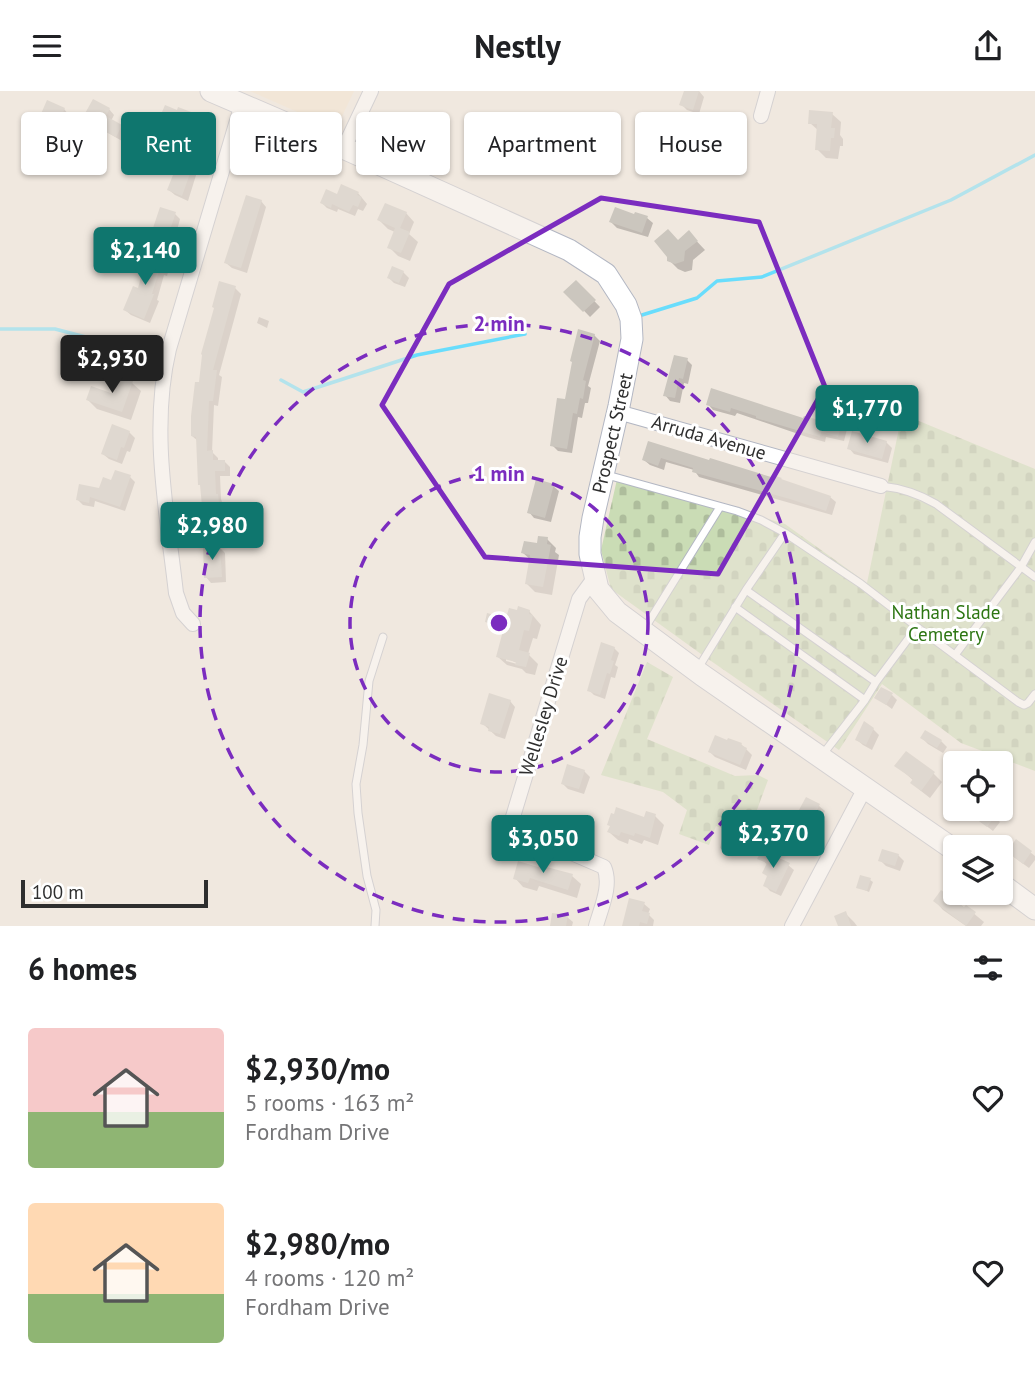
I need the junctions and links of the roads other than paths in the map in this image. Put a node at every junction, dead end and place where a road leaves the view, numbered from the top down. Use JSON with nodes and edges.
{"nodes":[{"id":1,"x":211,"y":91,"type":"edge"},
{"id":2,"x":371,"y":91,"type":"edge"},
{"id":3,"x":768,"y":91,"type":"edge"},
{"id":4,"x":242,"y":104,"type":"junction"},
{"id":5,"x":761,"y":116,"type":"dead end"},
{"id":6,"x":344,"y":148,"type":"junction"},
{"id":7,"x":618,"y":412,"type":"junction"},
{"id":8,"x":603,"y":474,"type":"junction"},
{"id":9,"x":881,"y":486,"type":"joint"},
{"id":10,"x":720,"y":507,"type":"junction"},
{"id":11,"x":785,"y":533,"type":"junction"},
{"id":12,"x":1035,"y":543,"type":"edge"},
{"id":13,"x":1021,"y":567,"type":"junction"},
{"id":14,"x":595,"y":577,"type":"junction"},
{"id":15,"x":1035,"y":577,"type":"edge"},
{"id":16,"x":746,"y":590,"type":"junction"},
{"id":17,"x":735,"y":607,"type":"junction"},
{"id":18,"x":193,"y":624,"type":"dead end"},
{"id":19,"x":917,"y":627,"type":"junction"},
{"id":20,"x":642,"y":631,"type":"junction"},
{"id":21,"x":383,"y":638,"type":"dead end"},
{"id":22,"x":956,"y":655,"type":"junction"},
{"id":23,"x":697,"y":671,"type":"junction"},
{"id":24,"x":876,"y":682,"type":"junction"},
{"id":25,"x":1035,"y":694,"type":"edge"},
{"id":26,"x":865,"y":699,"type":"junction"},
{"id":27,"x":820,"y":757,"type":"junction"},
{"id":28,"x":865,"y":788,"type":"junction"},
{"id":29,"x":943,"y":843,"type":"edge"},
{"id":30,"x":1013,"y":893,"type":"edge"},
{"id":31,"x":1035,"y":909,"type":"edge"},
{"id":32,"x":375,"y":926,"type":"edge"},
{"id":33,"x":596,"y":926,"type":"edge"},
{"id":34,"x":792,"y":926,"type":"edge"}],
"edges":[{"from":1,"to":4,"type":"street","name":"Prospect Street"},
{"from":2,"to":6,"type":"street"},
{"from":3,"to":5,"type":"street"},
{"from":4,"to":6,"type":"street","name":"Prospect Street"},
{"from":4,"to":18,"type":"street"},
{"from":6,"to":7,"type":"street","name":"Prospect Street"},
{"from":7,"to":8,"type":"street","name":"Prospect Street"},
{"from":7,"to":9,"type":"street","name":"Arruda Avenue"},
{"from":8,"to":10,"type":"lane"},
{"from":8,"to":14,"type":"street","name":"Prospect Street"},
{"from":9,"to":13,"type":"lane"},
{"from":10,"to":11,"type":"lane"},
{"from":10,"to":20,"type":"lane"},
{"from":11,"to":16,"type":"lane"},
{"from":11,"to":19,"type":"lane"},
{"from":12,"to":13,"type":"lane"},
{"from":13,"to":15,"type":"lane"},
{"from":13,"to":22,"type":"lane"},
{"from":14,"to":20,"type":"street","name":"Prospect Street"},
{"from":14,"to":33,"type":"street","name":"Wellesley Drive"},
{"from":16,"to":17,"type":"lane"},
{"from":16,"to":24,"type":"lane"},
{"from":17,"to":23,"type":"lane"},
{"from":17,"to":26,"type":"lane"},
{"from":19,"to":22,"type":"lane"},
{"from":19,"to":24,"type":"lane"},
{"from":20,"to":23,"type":"street","name":"Prospect Street"},
{"from":21,"to":32,"type":"lane"},
{"from":22,"to":25,"type":"lane"},
{"from":23,"to":27,"type":"street","name":"Prospect Street"},
{"from":24,"to":26,"type":"lane"},
{"from":26,"to":27,"type":"lane"},
{"from":27,"to":28,"type":"street","name":"Prospect Street"},
{"from":28,"to":29,"type":"street","name":"Prospect Street"},
{"from":28,"to":34,"type":"street"},
{"from":30,"to":31,"type":"street"}]}
